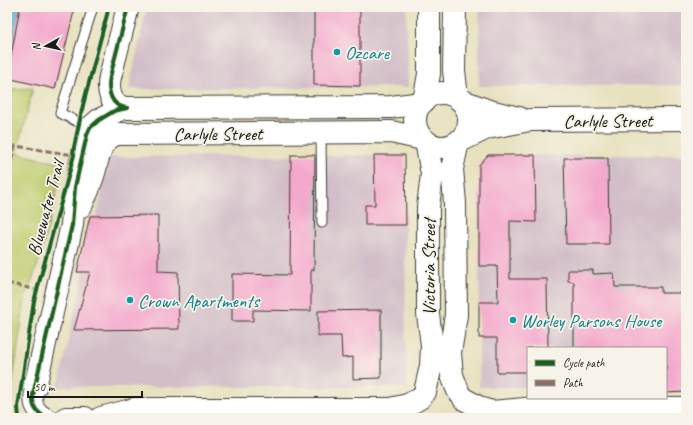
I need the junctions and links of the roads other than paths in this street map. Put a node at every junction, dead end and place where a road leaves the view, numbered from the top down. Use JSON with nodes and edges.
{"nodes":[{"id":1,"x":93,"y":7,"type":"edge"},
{"id":2,"x":128,"y":7,"type":"edge"},
{"id":3,"x":429,"y":7,"type":"edge"},
{"id":4,"x":455,"y":7,"type":"edge"},
{"id":5,"x":458,"y":99,"type":"junction"},
{"id":6,"x":423,"y":102,"type":"junction"},
{"id":7,"x":131,"y":108,"type":"junction"},
{"id":8,"x":686,"y":119,"type":"edge"},
{"id":9,"x":530,"y":120,"type":"junction"},
{"id":10,"x":90,"y":128,"type":"junction"},
{"id":11,"x":136,"y":133,"type":"junction"},
{"id":12,"x":321,"y":133,"type":"junction"},
{"id":13,"x":424,"y":140,"type":"junction"},
{"id":14,"x":459,"y":141,"type":"junction"},
{"id":15,"x":322,"y":223,"type":"dead end"},
{"id":16,"x":72,"y":225,"type":"junction"},
{"id":17,"x":34,"y":387,"type":"joint"},
{"id":18,"x":420,"y":403,"type":"edge"},
{"id":19,"x":463,"y":403,"type":"edge"},
{"id":20,"x":686,"y":408,"type":"edge"},
{"id":21,"x":122,"y":415,"type":"edge"},
{"id":22,"x":48,"y":418,"type":"edge"},
{"id":23,"x":66,"y":418,"type":"edge"},
{"id":24,"x":85,"y":418,"type":"edge"},
{"id":25,"x":101,"y":418,"type":"edge"}],
"edges":[{"from":1,"to":10,"type":"lane"},
{"from":2,"to":7,"type":"street"},
{"from":3,"to":6,"type":"street"},
{"from":4,"to":5,"type":"street"},
{"from":5,"to":6,"type":"street"},
{"from":5,"to":9,"type":"street","name":"Carlyle Street"},
{"from":5,"to":14,"type":"street"},
{"from":6,"to":7,"type":"street","name":"Carlyle Street"},
{"from":6,"to":13,"type":"street"},
{"from":7,"to":10,"type":"street","name":"Carlyle Street"},
{"from":7,"to":11,"type":"street"},
{"from":8,"to":9,"type":"street","name":"Carlyle Street"},
{"from":9,"to":14,"type":"street","name":"Carlyle Street"},
{"from":10,"to":16,"type":"street"},
{"from":11,"to":12,"type":"street","name":"Carlyle Street"},
{"from":11,"to":16,"type":"street","name":"Carlyle Street"},
{"from":12,"to":13,"type":"street","name":"Carlyle Street"},
{"from":12,"to":15,"type":"lane"},
{"from":13,"to":14,"type":"street"},
{"from":13,"to":18,"type":"street","name":"Victoria Street"},
{"from":14,"to":19,"type":"street","name":"Victoria Street"},
{"from":16,"to":17,"type":"street"},
{"from":17,"to":22,"type":"street"},
{"from":18,"to":19,"type":"street"},
{"from":18,"to":21,"type":"street"},
{"from":19,"to":20,"type":"street"},
{"from":21,"to":25,"type":"street"},
{"from":23,"to":24,"type":"street"}]}
